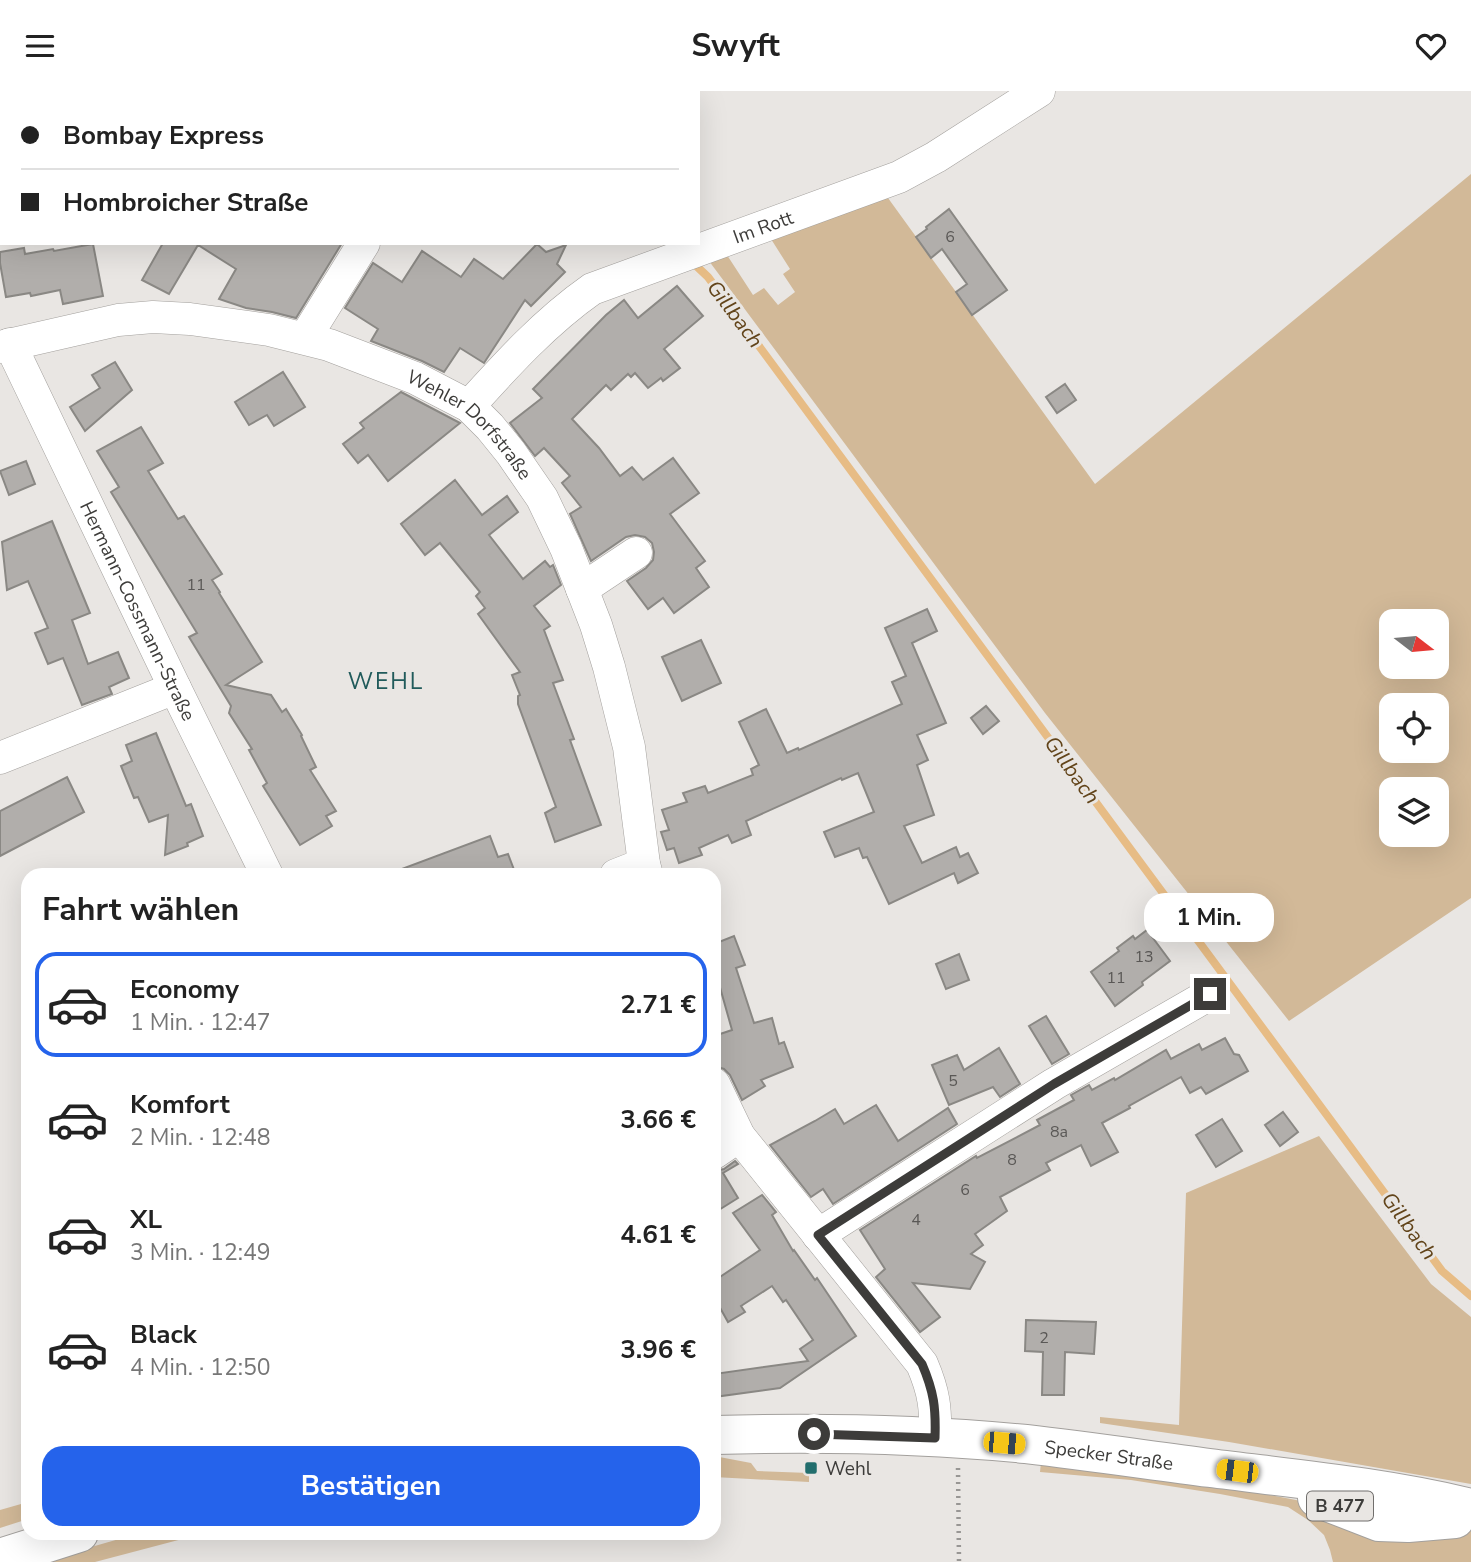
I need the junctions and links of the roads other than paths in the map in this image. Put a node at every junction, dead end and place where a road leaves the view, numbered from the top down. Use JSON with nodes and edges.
{"nodes":[{"id":1,"x":1030,"y":94,"type":"edge"},
{"id":2,"x":363,"y":245,"type":"edge"},
{"id":3,"x":305,"y":338,"type":"junction"},
{"id":4,"x":5,"y":345,"type":"edge"},
{"id":5,"x":469,"y":407,"type":"junction"},
{"id":6,"x":636,"y":553,"type":"dead end"},
{"id":7,"x":582,"y":589,"type":"junction"},
{"id":8,"x":174,"y":688,"type":"junction"},
{"id":9,"x":0,"y":758,"type":"edge"},
{"id":10,"x":264,"y":868,"type":"edge"},
{"id":11,"x":636,"y":868,"type":"edge"},
{"id":12,"x":1210,"y":994,"type":"dead end"},
{"id":13,"x":721,"y":1116,"type":"edge"},
{"id":14,"x":727,"y":1144,"type":"edge"},
{"id":15,"x":818,"y":1235,"type":"junction"},
{"id":16,"x":721,"y":1435,"type":"edge"},
{"id":17,"x":947,"y":1439,"type":"junction"},
{"id":18,"x":1211,"y":1468,"type":"junction"},
{"id":19,"x":1471,"y":1509,"type":"edge"},
{"id":20,"x":1471,"y":1519,"type":"edge"},
{"id":21,"x":57,"y":1540,"type":"edge"},
{"id":22,"x":0,"y":1558,"type":"edge"}],
"edges":[{"from":1,"to":5,"type":"street","name":"Im Rott"},
{"from":2,"to":3,"type":"street"},
{"from":3,"to":4,"type":"street","name":"Wehler Dorfstraße"},
{"from":3,"to":5,"type":"street","name":"Wehler Dorfstraße"},
{"from":4,"to":8,"type":"street","name":"Hermann-Cossmann-Straße"},
{"from":5,"to":7,"type":"street","name":"Wehler Dorfstraße"},
{"from":6,"to":7,"type":"street"},
{"from":7,"to":11,"type":"street","name":"Wehler Dorfstraße"},
{"from":8,"to":9,"type":"street"},
{"from":8,"to":10,"type":"street","name":"Hermann-Cossmann-Straße"},
{"from":12,"to":15,"type":"street"},
{"from":13,"to":14,"type":"street"},
{"from":14,"to":15,"type":"street"},
{"from":15,"to":17,"type":"street"},
{"from":16,"to":17,"type":"main road","name":"Specker Straße","number":"B 477"},
{"from":17,"to":18,"type":"main road","name":"Specker Straße","number":"B 477"},
{"from":18,"to":19,"type":"main road","name":"Specker Straße","number":"B 477"},
{"from":18,"to":20,"type":"main road","name":"Specker Straße","number":"B 477"},
{"from":21,"to":22,"type":"main road"}]}
